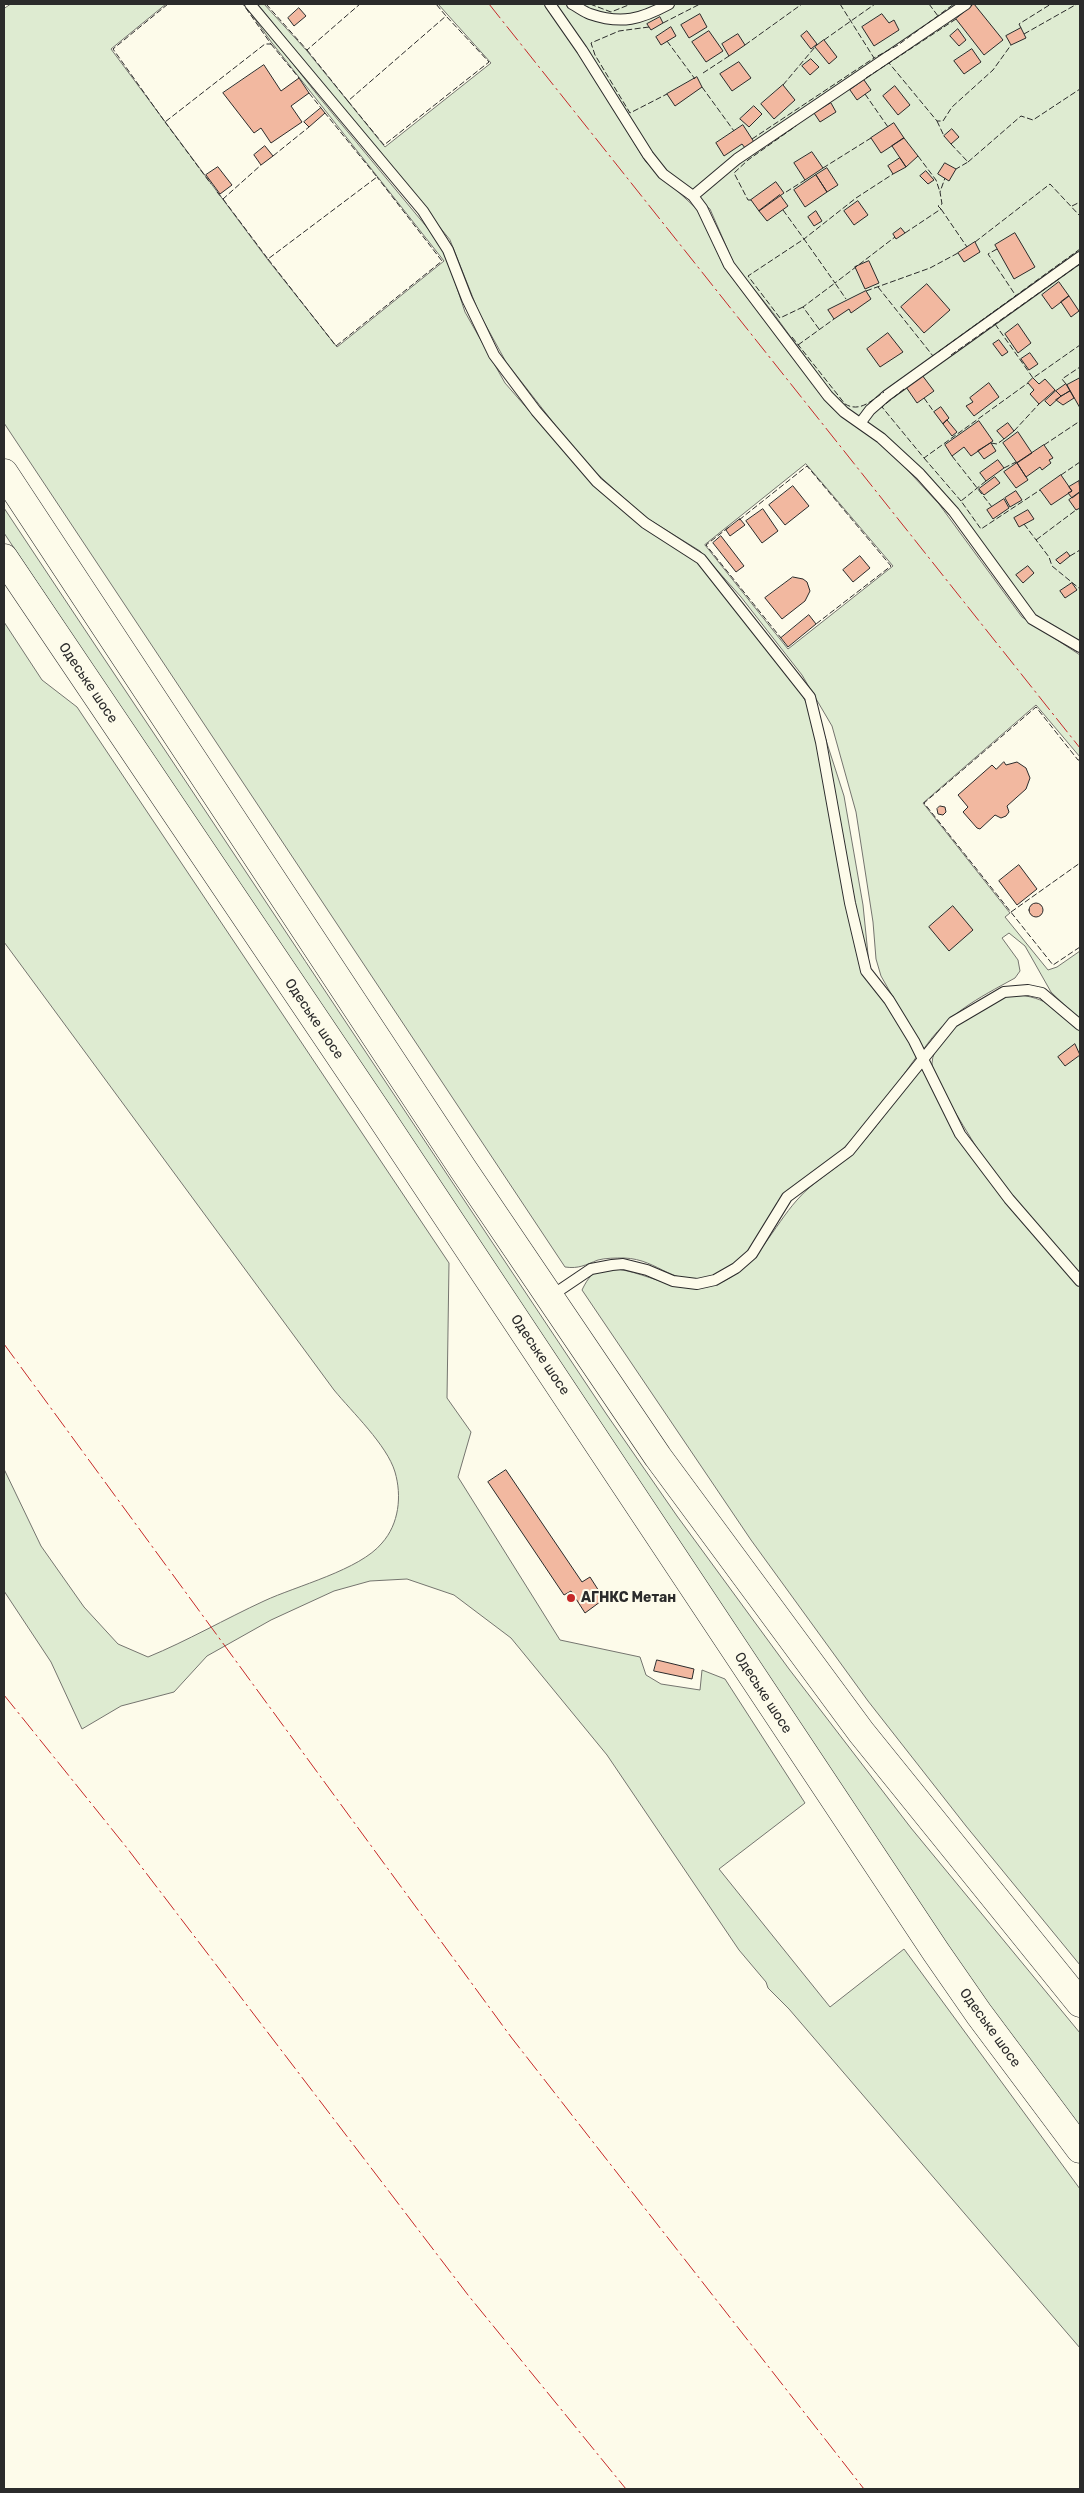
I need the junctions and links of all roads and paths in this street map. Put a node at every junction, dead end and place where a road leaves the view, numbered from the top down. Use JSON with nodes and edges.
{"nodes":[{"id":1,"x":250,"y":4,"type":"edge"},
{"id":2,"x":550,"y":4,"type":"edge"},
{"id":3,"x":572,"y":4,"type":"edge"},
{"id":4,"x":669,"y":4,"type":"edge"},
{"id":5,"x":966,"y":4,"type":"edge"},
{"id":6,"x":693,"y":196,"type":"junction"},
{"id":7,"x":1080,"y":257,"type":"edge"},
{"id":8,"x":861,"y":422,"type":"junction"},
{"id":9,"x":4,"y":473,"type":"edge"},
{"id":10,"x":4,"y":558,"type":"edge"},
{"id":11,"x":1079,"y":642,"type":"edge"},
{"id":12,"x":1080,"y":1025,"type":"edge"},
{"id":13,"x":922,"y":1057,"type":"junction"},
{"id":14,"x":1080,"y":1281,"type":"edge"},
{"id":15,"x":550,"y":1297,"type":"junction"},
{"id":16,"x":1080,"y":2003,"type":"edge"},
{"id":17,"x":1080,"y":2149,"type":"edge"}],
"edges":[{"from":1,"to":13,"type":"lane"},
{"from":2,"to":6,"type":"lane"},
{"from":3,"to":4,"type":"lane"},
{"from":5,"to":6,"type":"lane"},
{"from":6,"to":8,"type":"lane"},
{"from":7,"to":8,"type":"lane"},
{"from":8,"to":11,"type":"lane"},
{"from":9,"to":15,"type":"highway"},
{"from":10,"to":17,"type":"highway","name":"Одеське шосе"},
{"from":12,"to":13,"type":"lane"},
{"from":13,"to":14,"type":"lane"},
{"from":13,"to":15,"type":"lane"},
{"from":15,"to":16,"type":"highway"}]}
